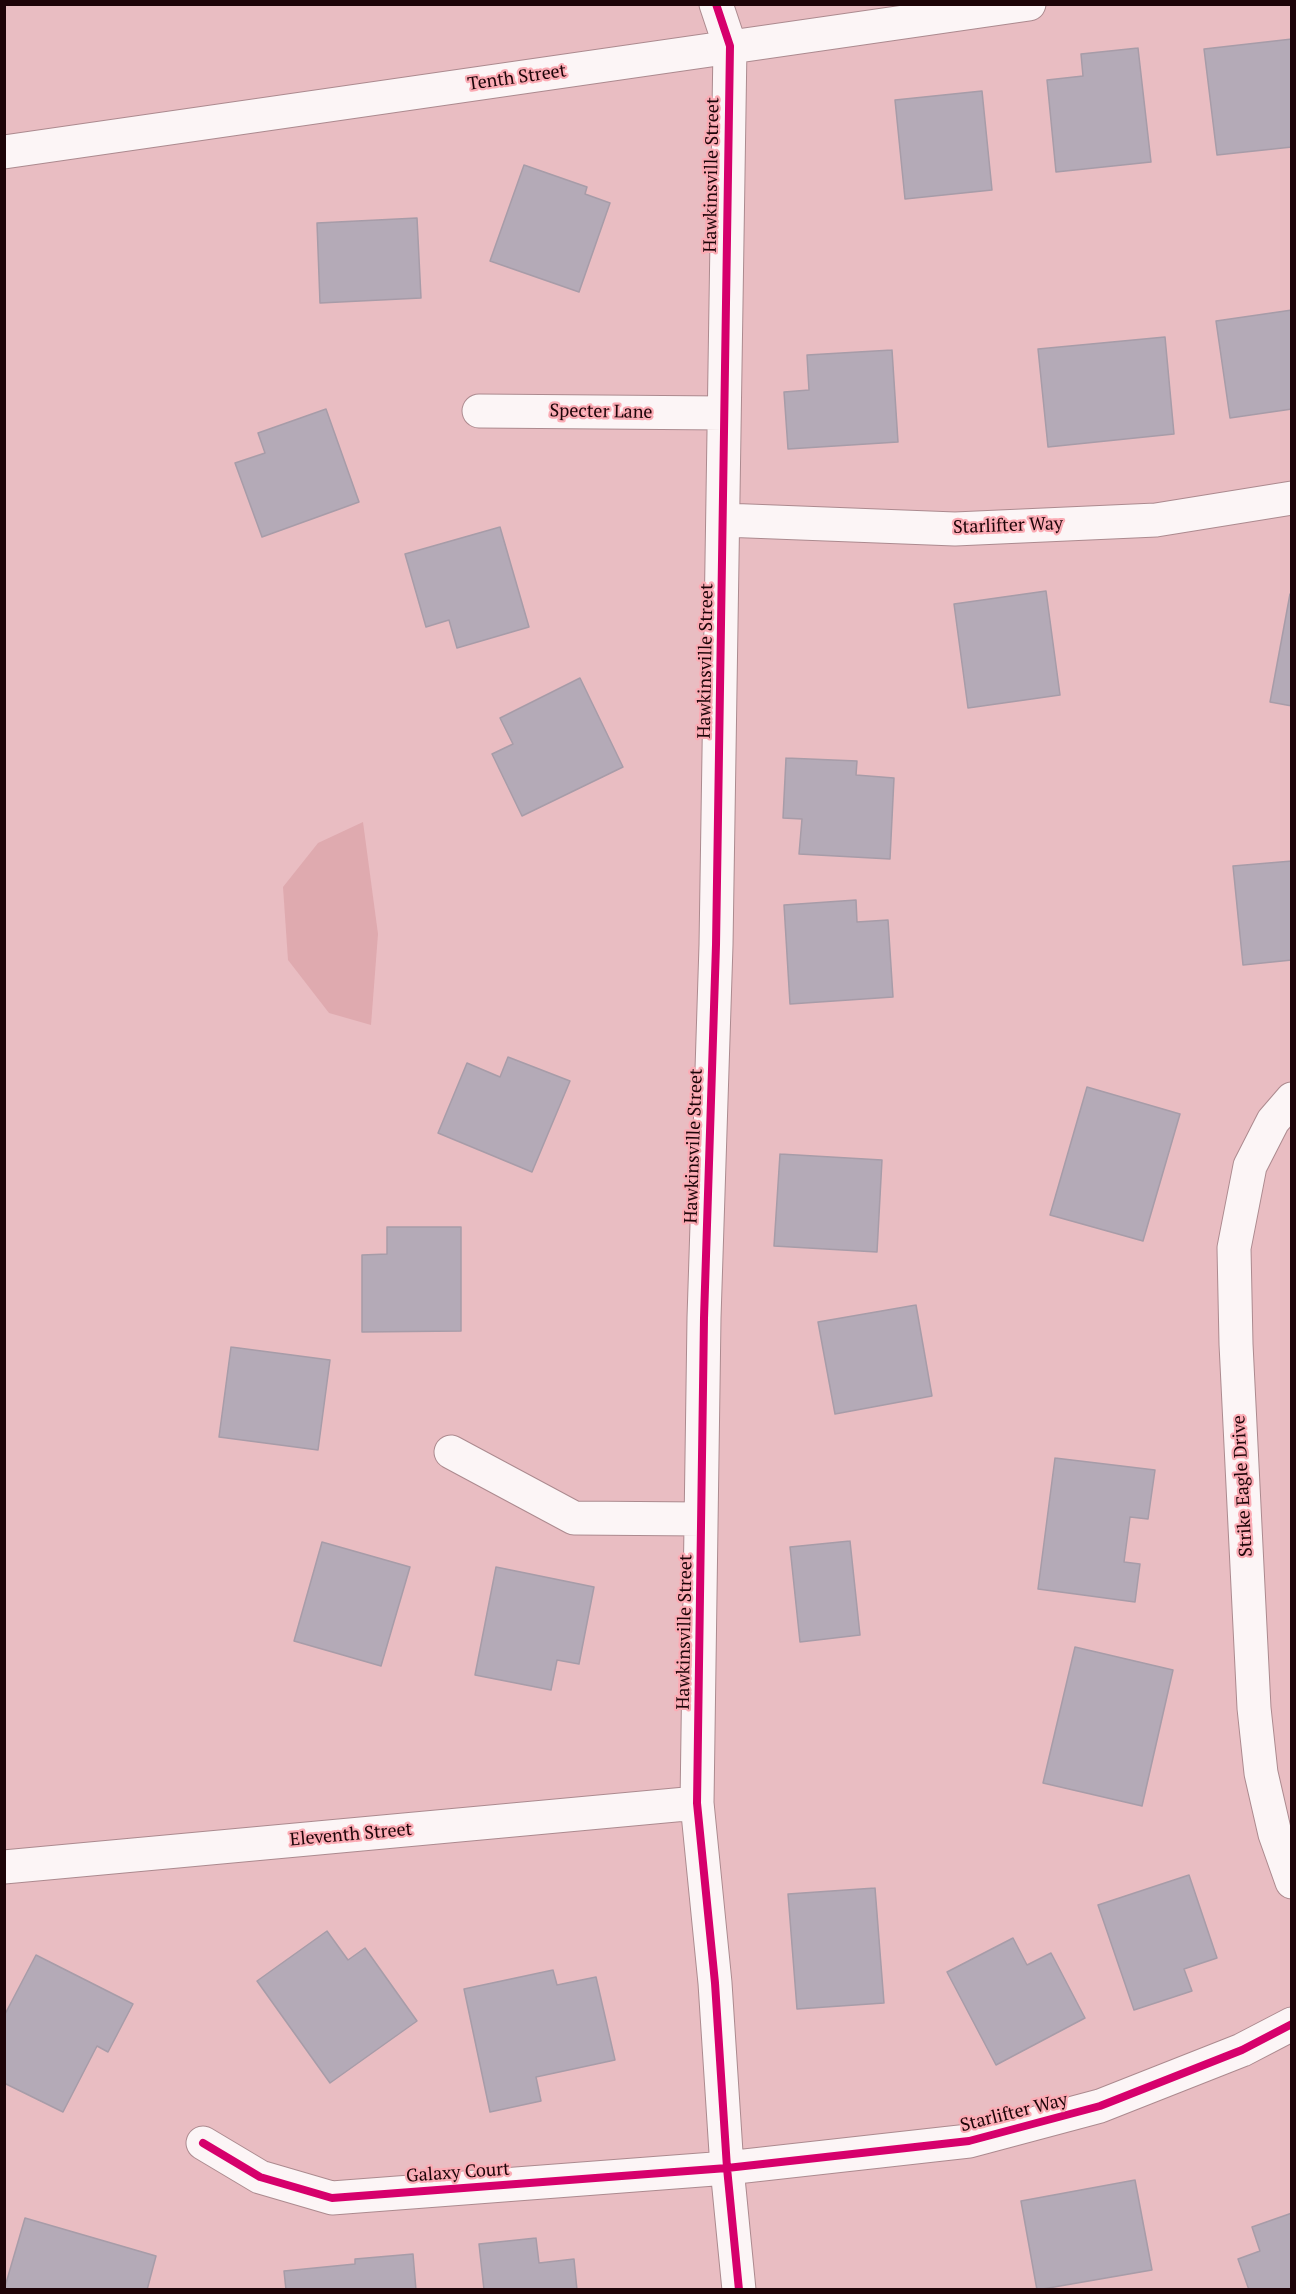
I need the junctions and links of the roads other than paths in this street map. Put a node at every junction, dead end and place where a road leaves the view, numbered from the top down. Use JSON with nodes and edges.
{"nodes":[{"id":1,"x":716,"y":4,"type":"edge"},
{"id":2,"x":1029,"y":4,"type":"edge"},
{"id":3,"x":730,"y":46,"type":"junction"},
{"id":4,"x":4,"y":152,"type":"edge"},
{"id":5,"x":479,"y":411,"type":"dead end"},
{"id":6,"x":723,"y":413,"type":"junction"},
{"id":7,"x":1292,"y":498,"type":"edge"},
{"id":8,"x":723,"y":520,"type":"junction"},
{"id":9,"x":1292,"y":1099,"type":"edge"},
{"id":10,"x":451,"y":1452,"type":"dead end"},
{"id":11,"x":701,"y":1519,"type":"junction"},
{"id":12,"x":697,"y":1803,"type":"junction"},
{"id":13,"x":4,"y":1867,"type":"edge"},
{"id":14,"x":1292,"y":1882,"type":"edge"},
{"id":15,"x":1292,"y":2024,"type":"edge"},
{"id":16,"x":203,"y":2143,"type":"dead end"},
{"id":17,"x":727,"y":2168,"type":"junction"},
{"id":18,"x":739,"y":2289,"type":"edge"}],
"edges":[{"from":1,"to":3,"type":"street","name":"Hawkinsville Street"},
{"from":2,"to":3,"type":"street","name":"Tenth Street"},
{"from":3,"to":4,"type":"street","name":"Tenth Street"},
{"from":3,"to":6,"type":"street","name":"Hawkinsville Street"},
{"from":5,"to":6,"type":"street","name":"Specter Lane"},
{"from":6,"to":8,"type":"street","name":"Hawkinsville Street"},
{"from":7,"to":8,"type":"street","name":"Starlifter Way"},
{"from":8,"to":11,"type":"street","name":"Hawkinsville Street"},
{"from":9,"to":14,"type":"street","name":"Strike Eagle Drive"},
{"from":10,"to":11,"type":"street"},
{"from":11,"to":12,"type":"street","name":"Hawkinsville Street"},
{"from":12,"to":13,"type":"street","name":"Eleventh Street"},
{"from":12,"to":17,"type":"street","name":"Hawkinsville Street"},
{"from":15,"to":17,"type":"street","name":"Starlifter Way"},
{"from":16,"to":17,"type":"street","name":"Galaxy Court"},
{"from":17,"to":18,"type":"street","name":"Hawkinsville Street"}]}
